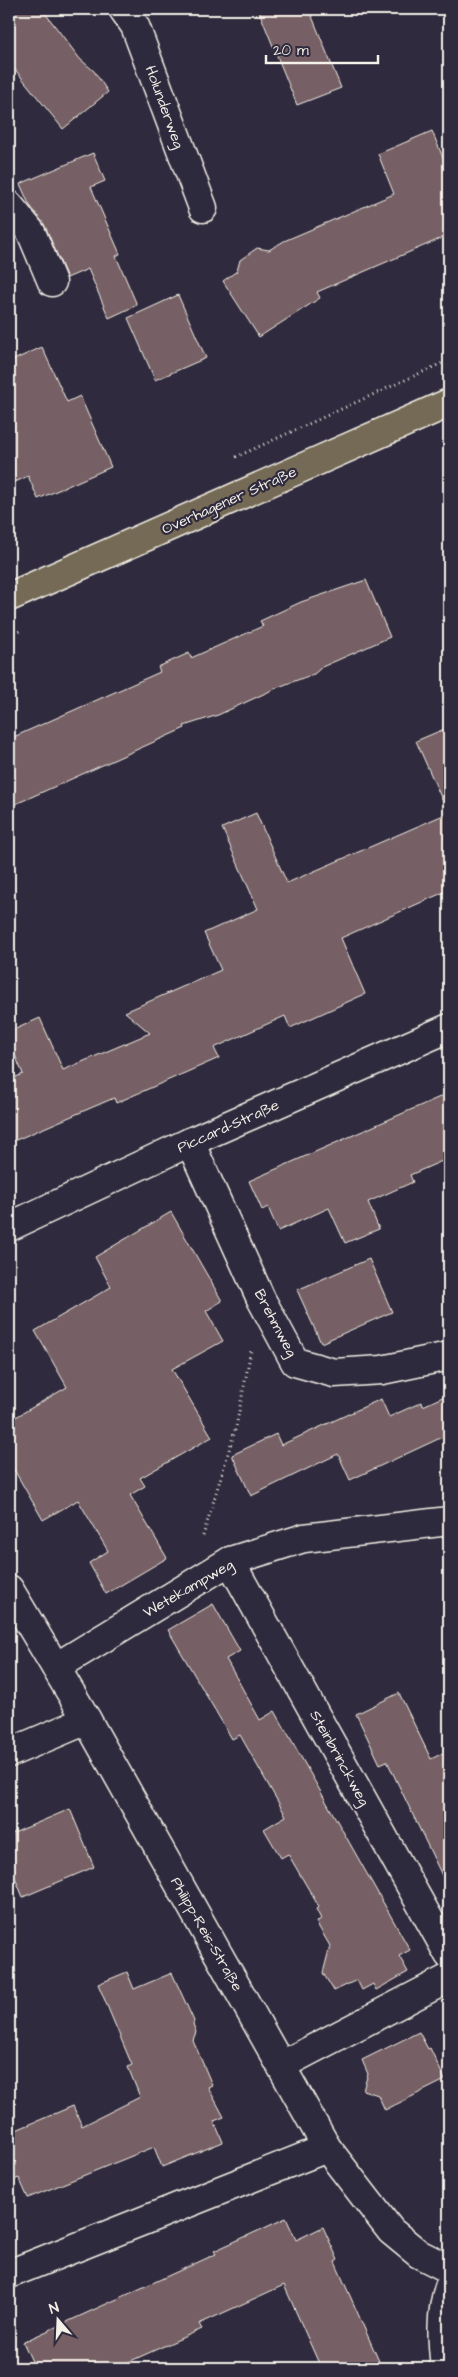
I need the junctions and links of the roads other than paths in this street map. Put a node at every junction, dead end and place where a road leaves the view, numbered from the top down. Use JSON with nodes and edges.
{"nodes":[{"id":1,"x":124,"y":9,"type":"edge"},
{"id":2,"x":9,"y":205,"type":"edge"},
{"id":3,"x":203,"y":208,"type":"dead end"},
{"id":4,"x":52,"y":282,"type":"dead end"},
{"id":5,"x":449,"y":403,"type":"edge"},
{"id":6,"x":9,"y":597,"type":"edge"},
{"id":7,"x":449,"y":1028,"type":"edge"},
{"id":8,"x":190,"y":1142,"type":"junction"},
{"id":9,"x":9,"y":1227,"type":"edge"},
{"id":10,"x":449,"y":1356,"type":"edge"},
{"id":11,"x":449,"y":1521,"type":"edge"},
{"id":12,"x":230,"y":1561,"type":"junction"},
{"id":13,"x":9,"y":1589,"type":"edge"},
{"id":14,"x":56,"y":1667,"type":"junction"},
{"id":15,"x":87,"y":1720,"type":"junction"},
{"id":16,"x":9,"y":1753,"type":"edge"},
{"id":17,"x":449,"y":1955,"type":"edge"},
{"id":18,"x":449,"y":1978,"type":"edge"},
{"id":19,"x":282,"y":2065,"type":"junction"},
{"id":20,"x":327,"y":2148,"type":"junction"},
{"id":21,"x":449,"y":2269,"type":"edge"},
{"id":22,"x":9,"y":2274,"type":"edge"},
{"id":23,"x":449,"y":2287,"type":"edge"},
{"id":24,"x":445,"y":2368,"type":"edge"}],
"edges":[{"from":1,"to":3,"type":"street","name":"Holunderweg"},
{"from":2,"to":4,"type":"street"},
{"from":5,"to":6,"type":"main road","name":"Overhagener Straße"},
{"from":7,"to":8,"type":"street","name":"Piccard-Straße"},
{"from":8,"to":9,"type":"street","name":"Piccard-Straße"},
{"from":8,"to":10,"type":"street","name":"Brehmweg"},
{"from":11,"to":12,"type":"street","name":"Wetekampweg"},
{"from":12,"to":14,"type":"street","name":"Wetekampweg"},
{"from":12,"to":17,"type":"street","name":"Steinbrinckweg"},
{"from":13,"to":14,"type":"street","name":"Philipp-Reis-Straße"},
{"from":14,"to":15,"type":"street","name":"Philipp-Reis-Straße"},
{"from":15,"to":16,"type":"street"},
{"from":15,"to":19,"type":"street","name":"Philipp-Reis-Straße"},
{"from":18,"to":19,"type":"street"},
{"from":19,"to":20,"type":"street","name":"Philipp-Reis-Straße"},
{"from":20,"to":21,"type":"street","name":"Philipp-Reis-Straße"},
{"from":20,"to":22,"type":"street"},
{"from":23,"to":24,"type":"street"}]}
